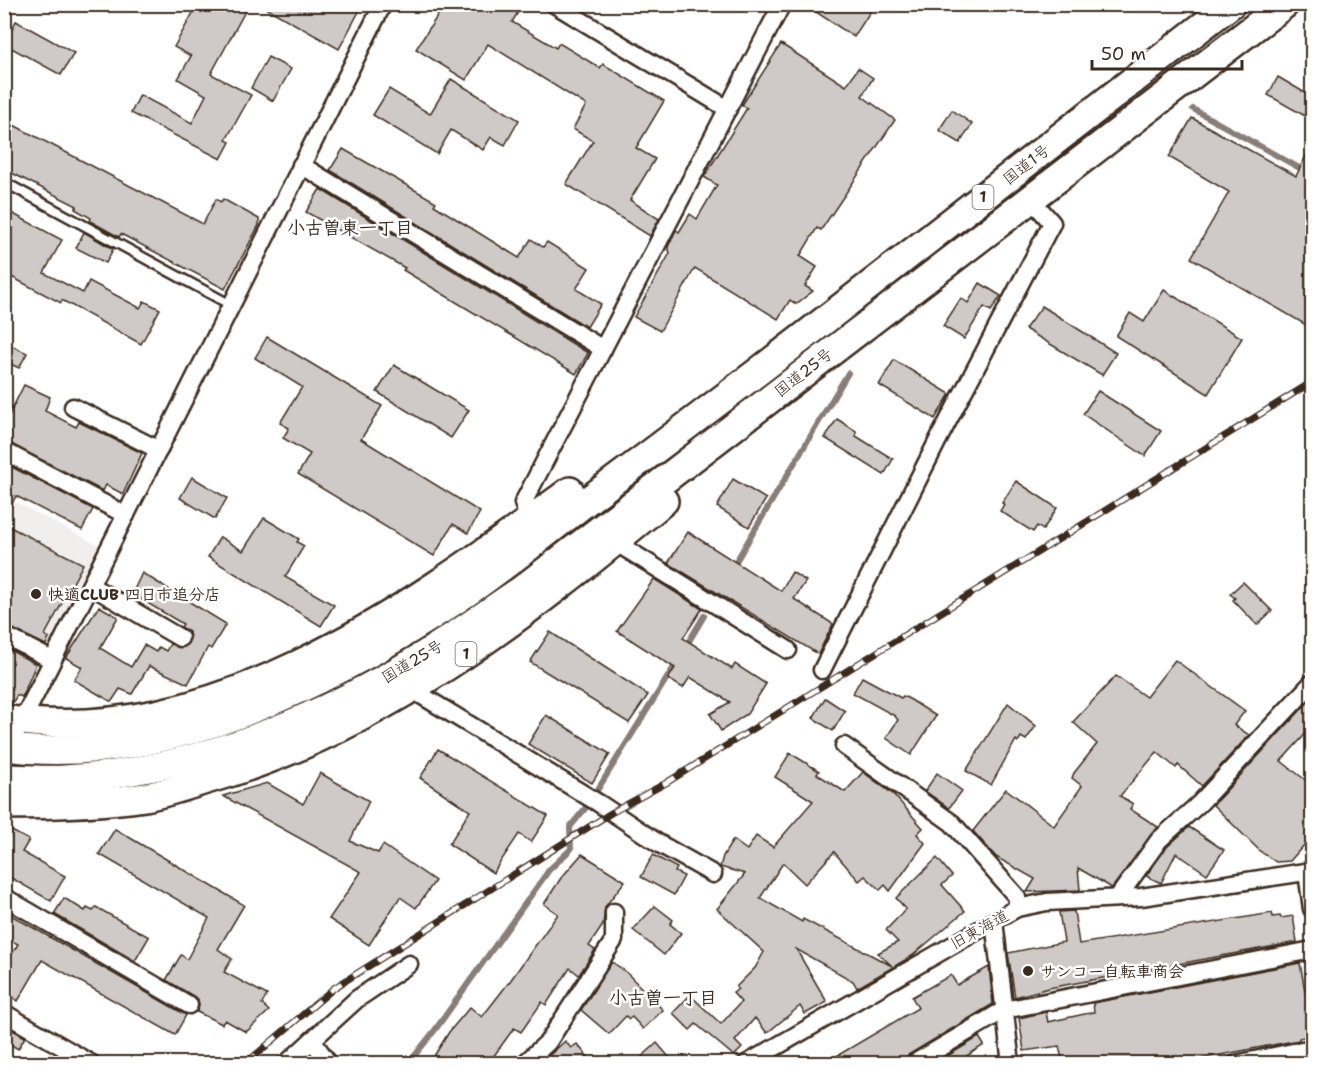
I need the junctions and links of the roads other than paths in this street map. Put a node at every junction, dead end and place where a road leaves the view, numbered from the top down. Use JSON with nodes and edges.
{"nodes":[{"id":1,"x":383,"y":4,"type":"edge"},
{"id":2,"x":554,"y":4,"type":"edge"},
{"id":3,"x":782,"y":4,"type":"edge"},
{"id":4,"x":1232,"y":4,"type":"edge"},
{"id":5,"x":1285,"y":4,"type":"edge"},
{"id":6,"x":728,"y":109,"type":"junction"},
{"id":7,"x":301,"y":165,"type":"junction"},
{"id":8,"x":4,"y":182,"type":"edge"},
{"id":9,"x":1032,"y":200,"type":"junction"},
{"id":10,"x":231,"y":305,"type":"junction"},
{"id":11,"x":844,"y":340,"type":"junction"},
{"id":12,"x":603,"y":349,"type":"junction"},
{"id":13,"x":735,"y":389,"type":"junction"},
{"id":14,"x":74,"y":407,"type":"dead end"},
{"id":15,"x":159,"y":450,"type":"junction"},
{"id":16,"x":4,"y":451,"type":"edge"},
{"id":17,"x":126,"y":515,"type":"junction"},
{"id":18,"x":528,"y":521,"type":"junction"},
{"id":19,"x":615,"y":542,"type":"junction"},
{"id":20,"x":91,"y":586,"type":"junction"},
{"id":21,"x":4,"y":635,"type":"edge"},
{"id":22,"x":180,"y":638,"type":"dead end"},
{"id":23,"x":788,"y":650,"type":"dead end"},
{"id":24,"x":52,"y":660,"type":"junction"},
{"id":25,"x":822,"y":670,"type":"dead end"},
{"id":26,"x":1312,"y":683,"type":"edge"},
{"id":27,"x":411,"y":689,"type":"junction"},
{"id":28,"x":11,"y":730,"type":"edge"},
{"id":29,"x":844,"y":746,"type":"dead end"},
{"id":30,"x":4,"y":778,"type":"edge"},
{"id":31,"x":4,"y":805,"type":"edge"},
{"id":32,"x":1310,"y":872,"type":"edge"},
{"id":33,"x":713,"y":874,"type":"dead end"},
{"id":34,"x":4,"y":897,"type":"edge"},
{"id":35,"x":1118,"y":897,"type":"junction"},
{"id":36,"x":1017,"y":908,"type":"junction"},
{"id":37,"x":1312,"y":909,"type":"edge"},
{"id":38,"x":614,"y":912,"type":"dead end"},
{"id":39,"x":994,"y":921,"type":"junction"},
{"id":40,"x":1312,"y":950,"type":"edge"},
{"id":41,"x":409,"y":964,"type":"dead end"},
{"id":42,"x":189,"y":1005,"type":"dead end"},
{"id":43,"x":1004,"y":1011,"type":"junction"},
{"id":44,"x":4,"y":1013,"type":"edge"},
{"id":45,"x":312,"y":1040,"type":"junction"},
{"id":46,"x":1312,"y":1048,"type":"edge"},
{"id":47,"x":92,"y":1064,"type":"edge"},
{"id":48,"x":286,"y":1064,"type":"edge"},
{"id":49,"x":329,"y":1064,"type":"edge"},
{"id":50,"x":524,"y":1064,"type":"edge"},
{"id":51,"x":746,"y":1064,"type":"edge"},
{"id":52,"x":913,"y":1064,"type":"edge"},
{"id":53,"x":1011,"y":1064,"type":"edge"},
{"id":54,"x":1236,"y":1064,"type":"edge"}],
"edges":[{"from":1,"to":7,"type":"street"},
{"from":2,"to":6,"type":"street"},
{"from":3,"to":6,"type":"street"},
{"from":4,"to":13,"type":"highway","name":"国道1号","number":"1"},
{"from":5,"to":9,"type":"highway","name":"国道1号","number":"1"},
{"from":6,"to":12,"type":"street"},
{"from":7,"to":10,"type":"street"},
{"from":7,"to":12,"type":"street"},
{"from":8,"to":10,"type":"lane"},
{"from":9,"to":11,"type":"highway","name":"国道1号","number":"1"},
{"from":9,"to":25,"type":"street"},
{"from":10,"to":15,"type":"street"},
{"from":11,"to":19,"type":"highway","number":"1"},
{"from":11,"to":30,"type":"highway","name":"国道25号","number":"1"},
{"from":12,"to":18,"type":"street"},
{"from":13,"to":18,"type":"highway","number":"1"},
{"from":13,"to":28,"type":"highway","name":"国道25号","number":"1"},
{"from":14,"to":15,"type":"street"},
{"from":15,"to":17,"type":"street"},
{"from":16,"to":17,"type":"street"},
{"from":17,"to":20,"type":"street"},
{"from":18,"to":28,"type":"highway","number":"1"},
{"from":19,"to":23,"type":"street"},
{"from":19,"to":27,"type":"highway","number":"1"},
{"from":20,"to":22,"type":"street"},
{"from":20,"to":24,"type":"street"},
{"from":21,"to":24,"type":"street"},
{"from":24,"to":28,"type":"street"},
{"from":26,"to":35,"type":"street"},
{"from":27,"to":31,"type":"highway","number":"1"},
{"from":27,"to":33,"type":"street"},
{"from":29,"to":36,"type":"street"},
{"from":32,"to":35,"type":"street","name":"旧東海道"},
{"from":32,"to":37,"type":"street"},
{"from":34,"to":42,"type":"street"},
{"from":35,"to":36,"type":"street","name":"旧東海道"},
{"from":36,"to":39,"type":"street","name":"旧東海道"},
{"from":38,"to":50,"type":"street"},
{"from":39,"to":43,"type":"street"},
{"from":39,"to":51,"type":"street","name":"旧東海道"},
{"from":40,"to":43,"type":"street"},
{"from":41,"to":45,"type":"street"},
{"from":43,"to":52,"type":"street"},
{"from":43,"to":53,"type":"street"},
{"from":44,"to":47,"type":"street"},
{"from":45,"to":48,"type":"street"},
{"from":45,"to":49,"type":"street"},
{"from":46,"to":54,"type":"street"}]}
